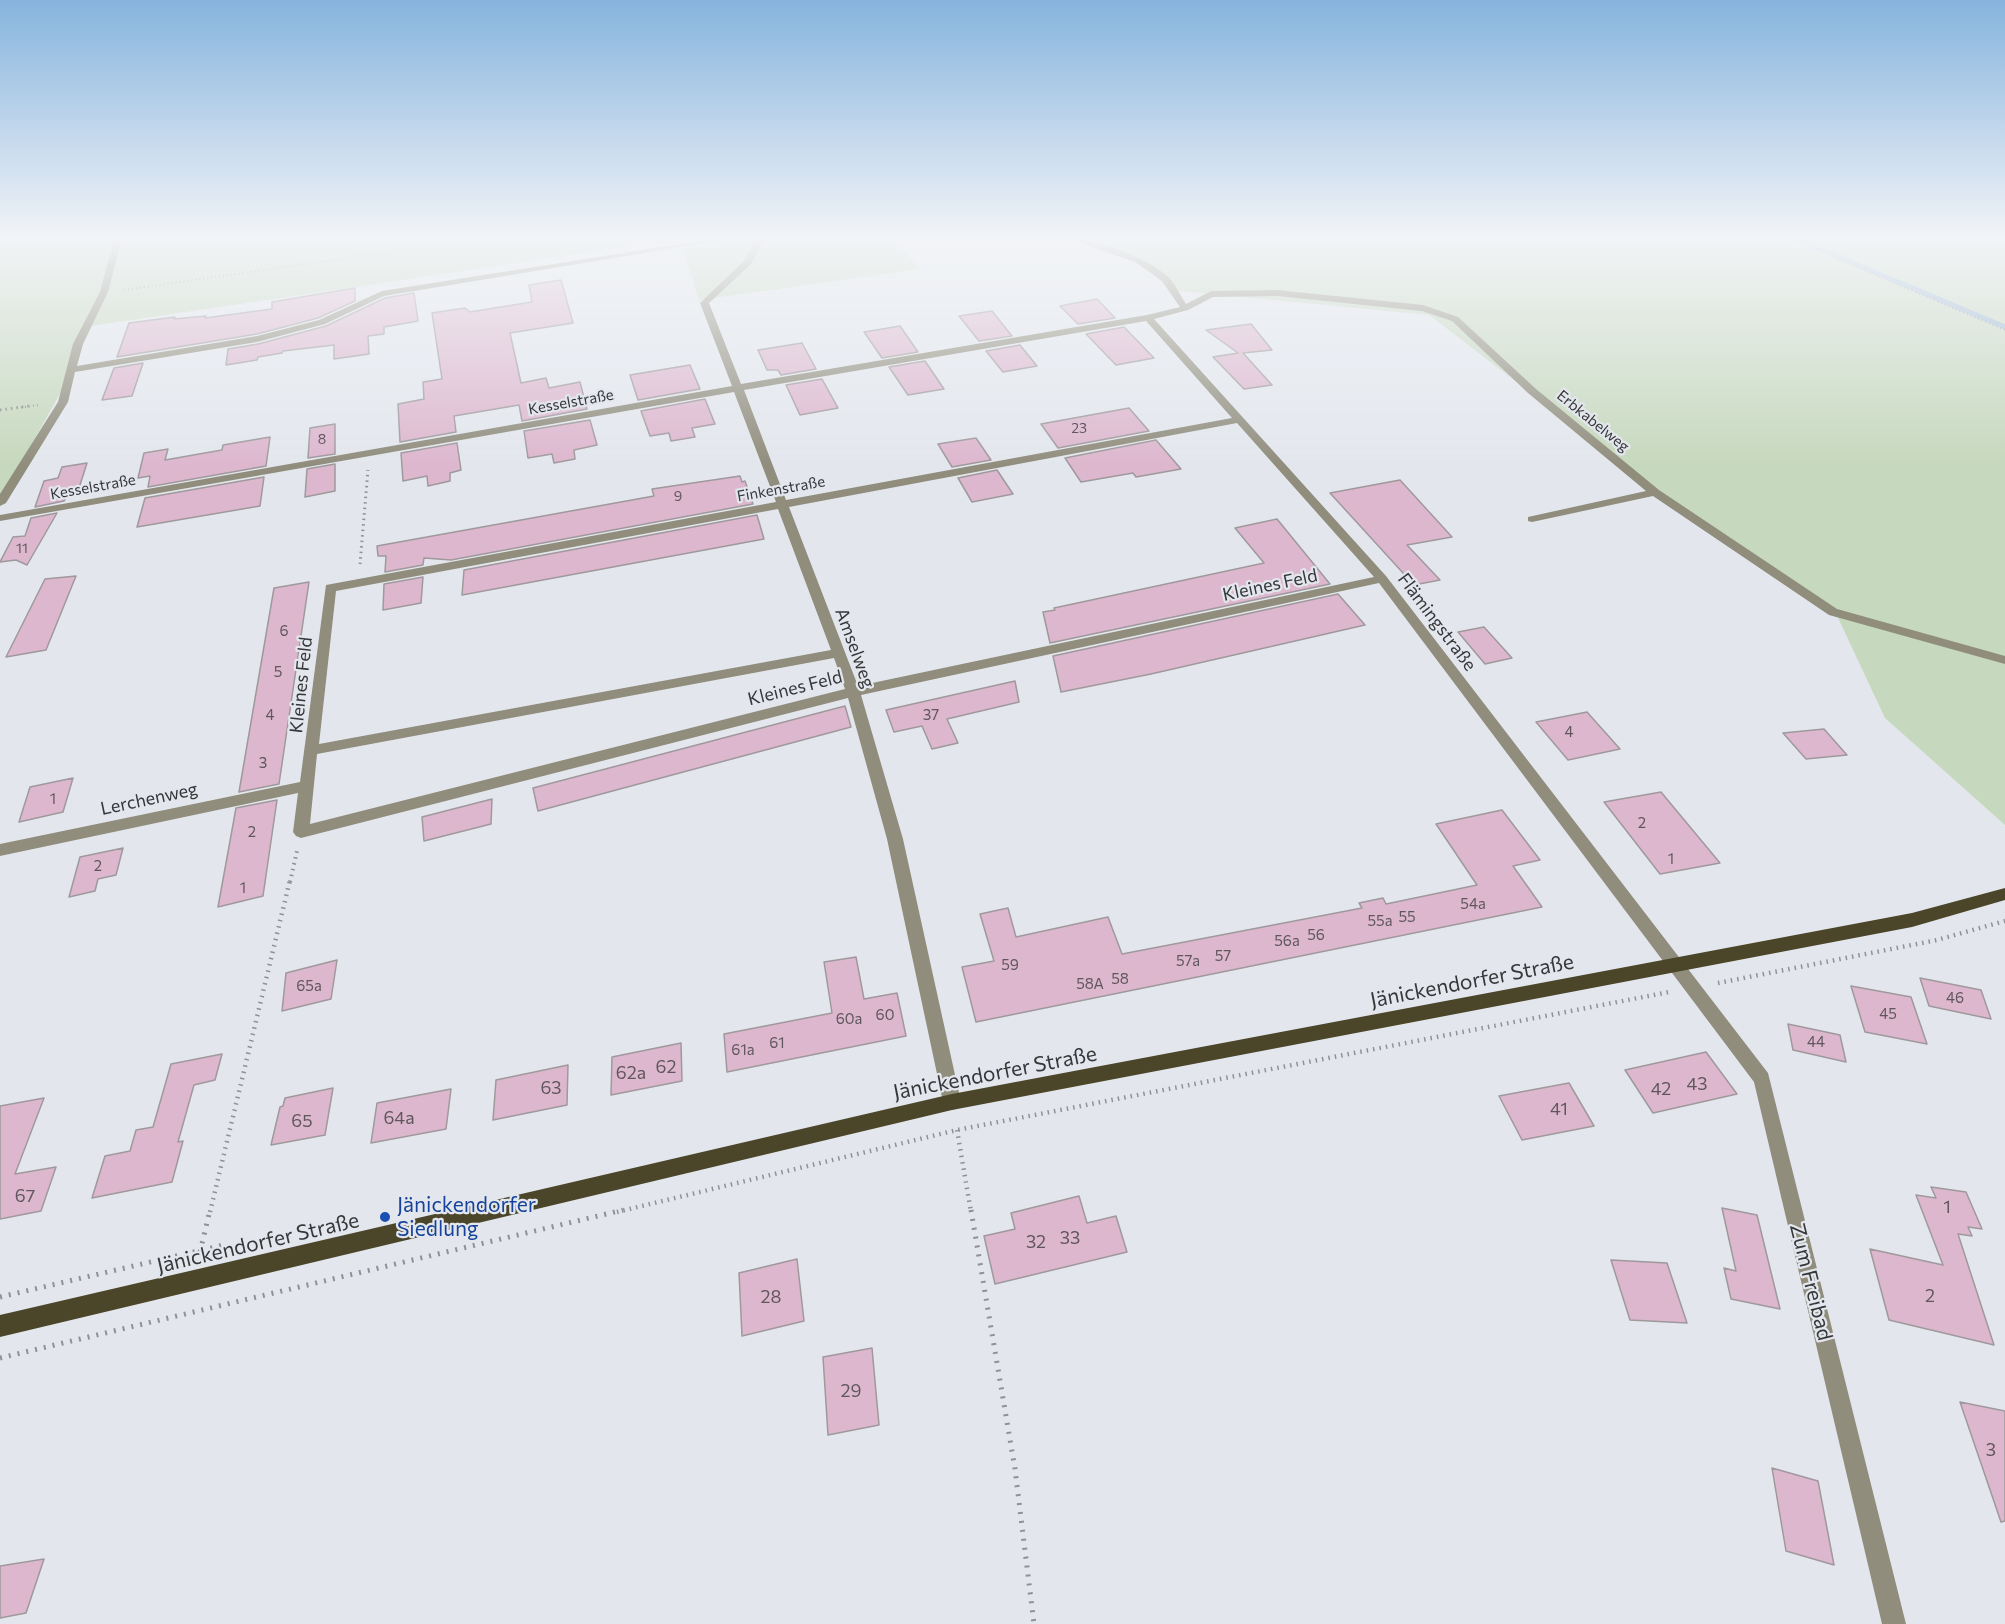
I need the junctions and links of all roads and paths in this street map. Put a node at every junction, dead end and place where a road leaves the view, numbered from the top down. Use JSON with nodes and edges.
{"nodes":[{"id":1,"x":93,"y":315,"type":"edge"},
{"id":2,"x":337,"y":315,"type":"edge"},
{"id":3,"x":709,"y":315,"type":"edge"},
{"id":4,"x":1160,"y":315,"type":"edge"},
{"id":5,"x":1441,"y":315,"type":"edge"},
{"id":6,"x":1969,"y":315,"type":"edge"},
{"id":7,"x":1148,"y":318,"type":"junction"},
{"id":8,"x":2005,"y":330,"type":"edge"},
{"id":9,"x":73,"y":370,"type":"junction"},
{"id":10,"x":738,"y":388,"type":"junction"},
{"id":11,"x":63,"y":402,"type":"junction"},
{"id":12,"x":0,"y":410,"type":"edge"},
{"id":13,"x":1238,"y":420,"type":"junction"},
{"id":14,"x":370,"y":454,"type":"junction"},
{"id":15,"x":1655,"y":492,"type":"junction"},
{"id":16,"x":0,"y":503,"type":"edge"},
{"id":17,"x":780,"y":504,"type":"junction"},
{"id":18,"x":0,"y":518,"type":"edge"},
{"id":19,"x":1532,"y":519,"type":"dead end"},
{"id":20,"x":1382,"y":579,"type":"junction"},
{"id":21,"x":358,"y":582,"type":"junction"},
{"id":22,"x":330,"y":588,"type":"joint"},
{"id":23,"x":839,"y":652,"type":"junction"},
{"id":24,"x":2005,"y":660,"type":"edge"},
{"id":25,"x":853,"y":692,"type":"junction"},
{"id":26,"x":312,"y":750,"type":"junction"},
{"id":27,"x":307,"y":786,"type":"junction"},
{"id":28,"x":301,"y":832,"type":"junction"},
{"id":29,"x":0,"y":850,"type":"edge"},
{"id":30,"x":2005,"y":894,"type":"edge"},
{"id":31,"x":1676,"y":966,"type":"junction"},
{"id":32,"x":1693,"y":987,"type":"junction"},
{"id":33,"x":952,"y":1102,"type":"junction"},
{"id":34,"x":957,"y":1130,"type":"junction"},
{"id":35,"x":193,"y":1282,"type":"junction"},
{"id":36,"x":0,"y":1326,"type":"edge"},
{"id":37,"x":0,"y":1358,"type":"edge"},
{"id":38,"x":1034,"y":1624,"type":"edge"},
{"id":39,"x":1894,"y":1624,"type":"edge"}],
"edges":[{"from":1,"to":9,"type":"street"},
{"from":2,"to":9,"type":"street"},
{"from":3,"to":10,"type":"street","name":"Amselweg"},
{"from":4,"to":7,"type":"street","name":"Erbkabelweg"},
{"from":5,"to":15,"type":"street","name":"Erbkabelweg"},
{"from":6,"to":8,"type":"path"},
{"from":7,"to":10,"type":"street","name":"Kesselstraße"},
{"from":7,"to":13,"type":"street","name":"Flämingstraße"},
{"from":9,"to":11,"type":"street"},
{"from":10,"to":14,"type":"street","name":"Kesselstraße"},
{"from":10,"to":17,"type":"street","name":"Amselweg"},
{"from":11,"to":12,"type":"path"},
{"from":11,"to":16,"type":"street"},
{"from":13,"to":17,"type":"street","name":"Finkenstraße"},
{"from":13,"to":20,"type":"street","name":"Flämingstraße"},
{"from":14,"to":18,"type":"street","name":"Kesselstraße"},
{"from":14,"to":21,"type":"path"},
{"from":15,"to":19,"type":"street"},
{"from":15,"to":24,"type":"street","name":"Erbkabelweg"},
{"from":17,"to":21,"type":"street","name":"Finkenstraße"},
{"from":17,"to":23,"type":"street","name":"Amselweg"},
{"from":20,"to":25,"type":"street","name":"Kleines Feld"},
{"from":20,"to":31,"type":"street","name":"Flämingstraße"},
{"from":21,"to":22,"type":"street","name":"Finkenstraße"},
{"from":22,"to":26,"type":"street","name":"Kleines Feld"},
{"from":23,"to":25,"type":"street","name":"Amselweg"},
{"from":23,"to":26,"type":"street","name":"Kleines Feld"},
{"from":25,"to":28,"type":"street","name":"Kleines Feld"},
{"from":25,"to":33,"type":"street","name":"Amselweg"},
{"from":26,"to":27,"type":"street","name":"Kleines Feld"},
{"from":27,"to":28,"type":"street","name":"Kleines Feld"},
{"from":27,"to":29,"type":"street","name":"Lerchenweg"},
{"from":28,"to":35,"type":"path"},
{"from":30,"to":31,"type":"main road","name":"Jänickendorfer Straße"},
{"from":31,"to":32,"type":"street","name":"Zum Freibad"},
{"from":31,"to":33,"type":"main road","name":"Jänickendorfer Straße"},
{"from":32,"to":34,"type":"path"},
{"from":32,"to":39,"type":"street","name":"Zum Freibad"},
{"from":33,"to":34,"type":"path"},
{"from":33,"to":35,"type":"main road","name":"Jänickendorfer Straße"},
{"from":34,"to":37,"type":"path"},
{"from":34,"to":38,"type":"path"},
{"from":35,"to":36,"type":"main road","name":"Jänickendorfer Straße"}]}
